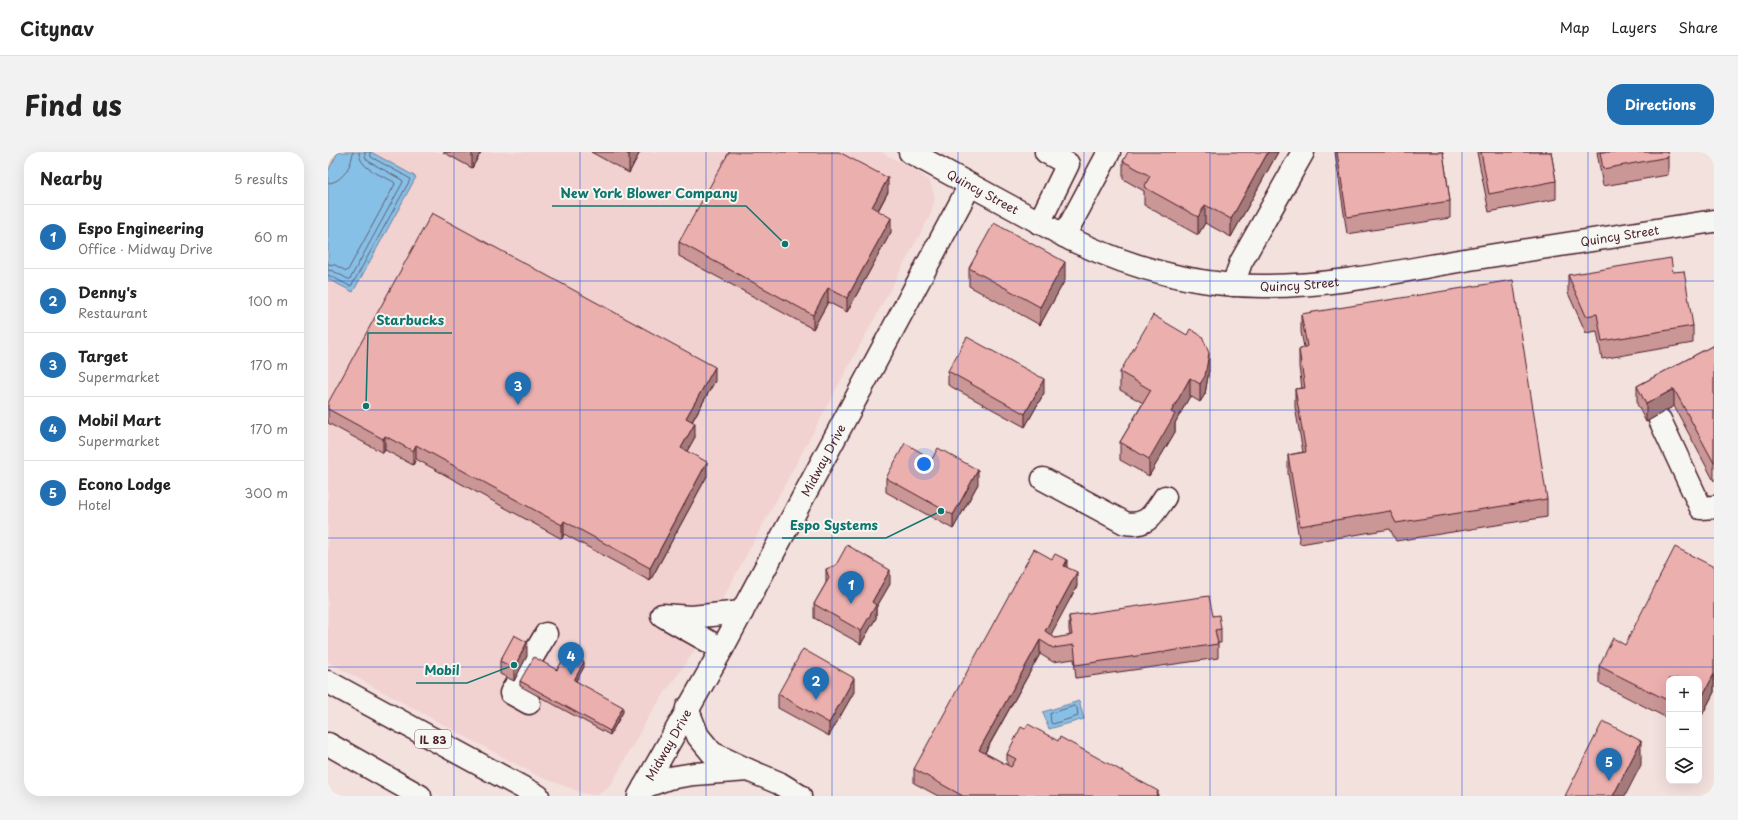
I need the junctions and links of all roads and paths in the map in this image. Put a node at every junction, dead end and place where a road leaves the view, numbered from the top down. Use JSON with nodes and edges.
{"nodes":[{"id":1,"x":911,"y":152,"type":"edge"},
{"id":2,"x":1046,"y":152,"type":"edge"},
{"id":3,"x":1109,"y":152,"type":"edge"},
{"id":4,"x":1303,"y":152,"type":"edge"},
{"id":5,"x":970,"y":185,"type":"junction"},
{"id":6,"x":1714,"y":221,"type":"edge"},
{"id":7,"x":1039,"y":222,"type":"junction"},
{"id":8,"x":1064,"y":236,"type":"junction"},
{"id":9,"x":1233,"y":285,"type":"junction"},
{"id":10,"x":1660,"y":420,"type":"dead end"},
{"id":11,"x":1043,"y":479,"type":"dead end"},
{"id":12,"x":1165,"y":497,"type":"dead end"},
{"id":13,"x":1714,"y":507,"type":"edge"},
{"id":14,"x":742,"y":612,"type":"junction"},
{"id":15,"x":546,"y":634,"type":"dead end"},
{"id":16,"x":722,"y":649,"type":"junction"},
{"id":17,"x":328,"y":682,"type":"edge"},
{"id":18,"x":528,"y":703,"type":"dead end"},
{"id":19,"x":687,"y":708,"type":"junction"},
{"id":20,"x":328,"y":744,"type":"edge"},
{"id":21,"x":748,"y":770,"type":"junction"},
{"id":22,"x":641,"y":792,"type":"edge"},
{"id":23,"x":420,"y":796,"type":"edge"},
{"id":24,"x":538,"y":796,"type":"edge"},
{"id":25,"x":800,"y":796,"type":"edge"}],
"edges":[{"from":1,"to":5,"type":"main road","name":"Quincy Street"},
{"from":2,"to":7,"type":"main road"},
{"from":3,"to":8,"type":"main road"},
{"from":4,"to":9,"type":"main road"},
{"from":5,"to":7,"type":"main road","name":"Quincy Street"},
{"from":5,"to":14,"type":"main road","name":"Midway Drive"},
{"from":6,"to":9,"type":"main road","name":"Quincy Street"},
{"from":7,"to":8,"type":"main road","name":"Quincy Street"},
{"from":8,"to":9,"type":"main road","name":"Quincy Street"},
{"from":10,"to":13,"type":"main road"},
{"from":11,"to":12,"type":"main road"},
{"from":14,"to":16,"type":"main road","name":"Midway Drive"},
{"from":14,"to":16,"type":"main road"},
{"from":15,"to":18,"type":"main road"},
{"from":16,"to":19,"type":"main road","name":"Midway Drive"},
{"from":17,"to":24,"type":"main road","number":"IL 83"},
{"from":19,"to":21,"type":"main road"},
{"from":19,"to":22,"type":"main road","name":"Midway Drive"},
{"from":20,"to":23,"type":"main road"},
{"from":21,"to":22,"type":"main road"},
{"from":21,"to":25,"type":"main road"}]}
